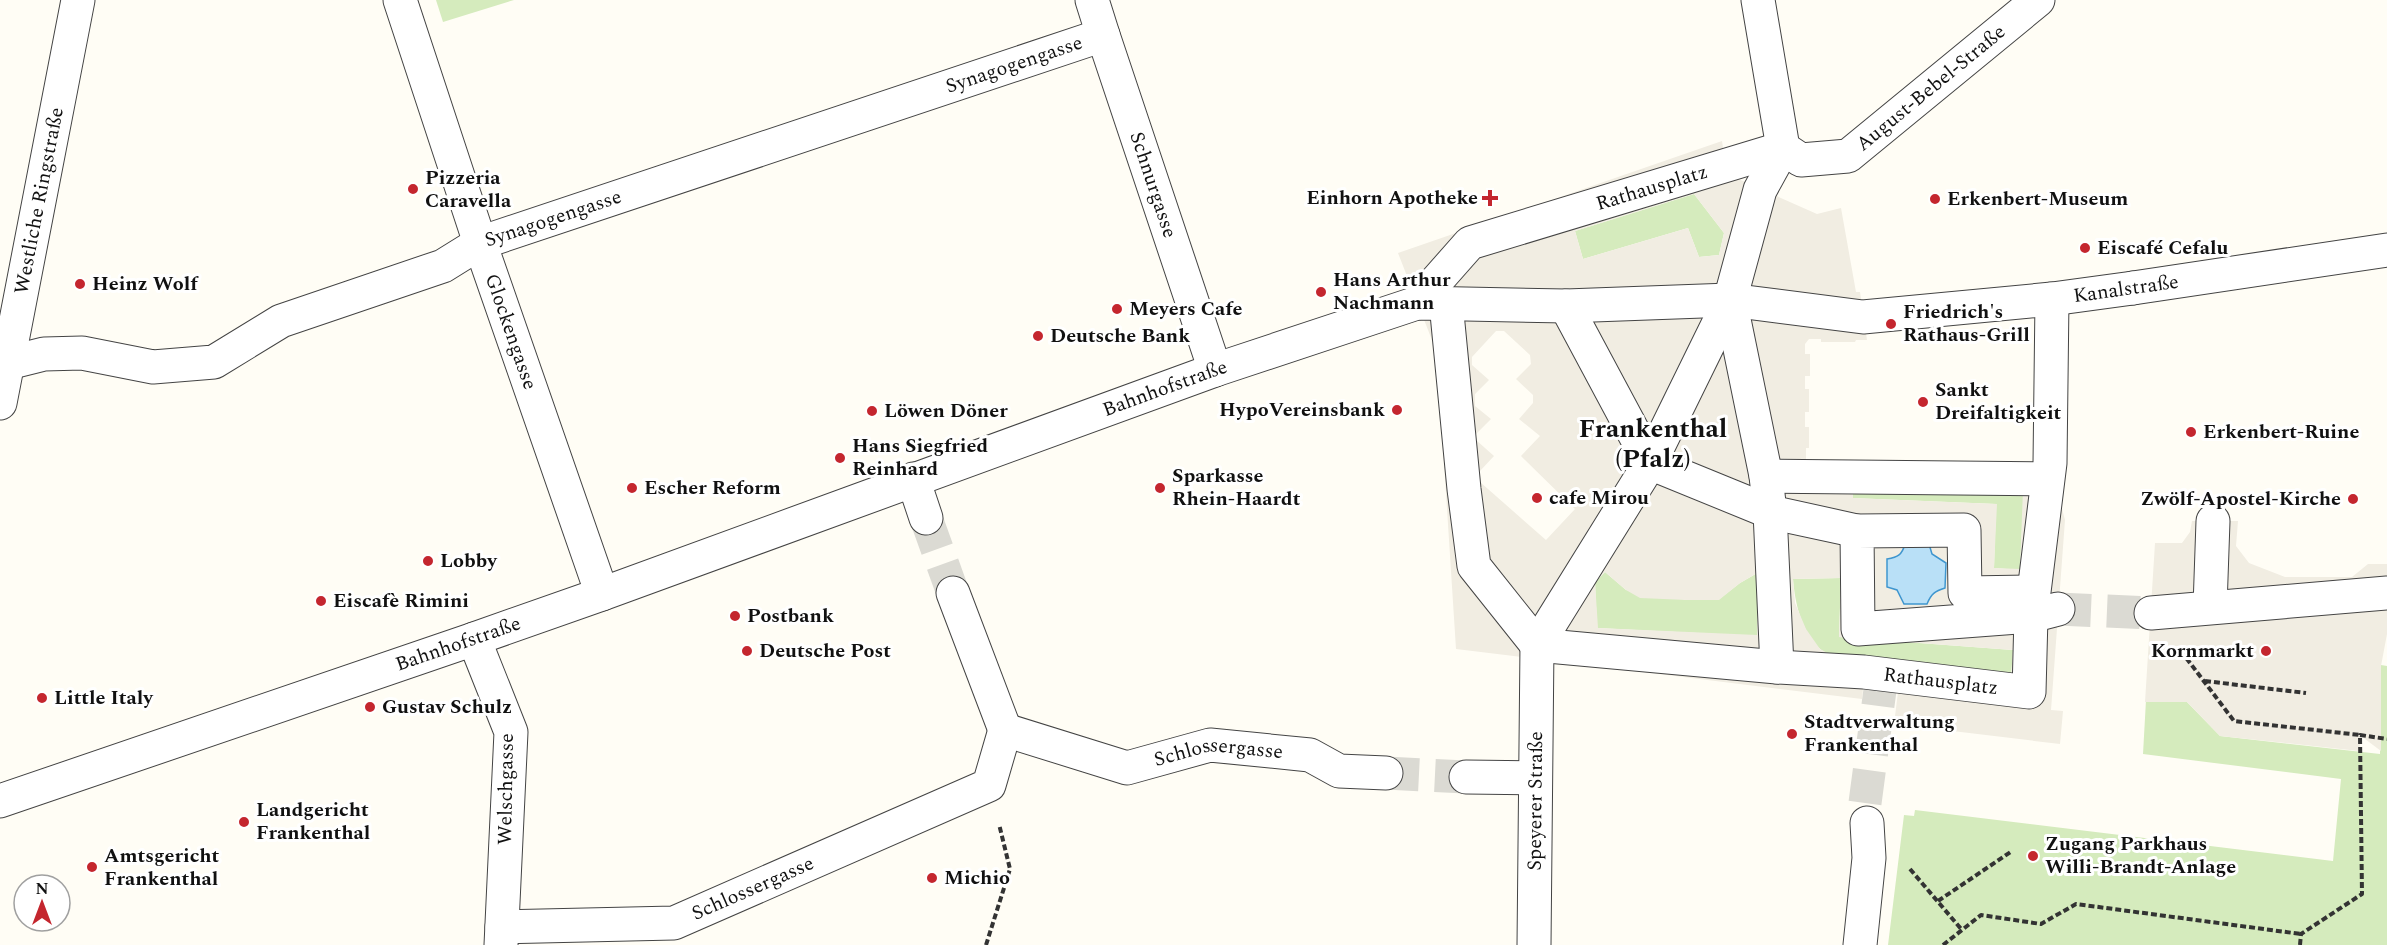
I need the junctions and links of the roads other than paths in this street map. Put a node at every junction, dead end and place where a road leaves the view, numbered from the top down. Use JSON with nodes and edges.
{"nodes":[{"id":1,"x":78,"y":0,"type":"edge"},
{"id":2,"x":400,"y":0,"type":"edge"},
{"id":3,"x":1092,"y":0,"type":"edge"},
{"id":4,"x":1758,"y":0,"type":"edge"},
{"id":5,"x":2038,"y":0,"type":"edge"},
{"id":6,"x":1103,"y":35,"type":"junction"},
{"id":7,"x":1783,"y":148,"type":"junction"},
{"id":8,"x":480,"y":243,"type":"junction"},
{"id":9,"x":2387,"y":250,"type":"edge"},
{"id":10,"x":2052,"y":299,"type":"junction"},
{"id":11,"x":1730,"y":300,"type":"junction"},
{"id":12,"x":1432,"y":303,"type":"junction"},
{"id":13,"x":1566,"y":306,"type":"junction"},
{"id":14,"x":8,"y":363,"type":"junction"},
{"id":15,"x":1215,"y":370,"type":"junction"},
{"id":16,"x":0,"y":403,"type":"edge"},
{"id":17,"x":1650,"y":463,"type":"junction"},
{"id":18,"x":2048,"y":471,"type":"junction"},
{"id":19,"x":1766,"y":476,"type":"junction"},
{"id":20,"x":913,"y":479,"type":"junction"},
{"id":21,"x":1770,"y":512,"type":"junction"},
{"id":22,"x":926,"y":518,"type":"tunnel mouth"},
{"id":23,"x":2213,"y":521,"type":"dead end"},
{"id":24,"x":1857,"y":531,"type":"junction"},
{"id":25,"x":953,"y":593,"type":"tunnel mouth"},
{"id":26,"x":2387,"y":593,"type":"edge"},
{"id":27,"x":602,"y":594,"type":"junction"},
{"id":28,"x":2210,"y":607,"type":"junction"},
{"id":29,"x":2044,"y":613,"type":"junction"},
{"id":30,"x":2151,"y":613,"type":"tunnel mouth"},
{"id":31,"x":474,"y":639,"type":"junction"},
{"id":32,"x":1536,"y":651,"type":"junction"},
{"id":33,"x":1777,"y":667,"type":"junction"},
{"id":34,"x":1005,"y":730,"type":"junction"},
{"id":35,"x":1386,"y":774,"type":"tunnel mouth"},
{"id":36,"x":1466,"y":777,"type":"tunnel mouth"},
{"id":37,"x":1535,"y":778,"type":"junction"},
{"id":38,"x":0,"y":801,"type":"edge"},
{"id":39,"x":1866,"y":813,"type":"tunnel mouth"},
{"id":40,"x":501,"y":936,"type":"edge"},
{"id":41,"x":1534,"y":945,"type":"edge"},
{"id":42,"x":1860,"y":945,"type":"edge"}],
"edges":[{"from":1,"to":14,"type":"street","name":"Westliche Ringstraße"},
{"from":2,"to":8,"type":"street","name":"Glockengasse"},
{"from":3,"to":6,"type":"street","name":"Schnurgasse"},
{"from":4,"to":7,"type":"street"},
{"from":5,"to":7,"type":"street","name":"August-Bebel-Straße"},
{"from":6,"to":8,"type":"street","name":"Synagogengasse"},
{"from":6,"to":15,"type":"street","name":"Schnurgasse"},
{"from":7,"to":11,"type":"street"},
{"from":7,"to":12,"type":"street","name":"Rathausplatz"},
{"from":8,"to":14,"type":"street","name":"Synagogengasse"},
{"from":8,"to":27,"type":"street","name":"Glockengasse"},
{"from":9,"to":10,"type":"street","name":"Kanalstraße"},
{"from":10,"to":11,"type":"street","name":"Kanalstraße"},
{"from":10,"to":18,"type":"street","name":"Rathausplatz"},
{"from":11,"to":13,"type":"street"},
{"from":11,"to":17,"type":"street"},
{"from":11,"to":19,"type":"street"},
{"from":12,"to":13,"type":"street"},
{"from":12,"to":15,"type":"street","name":"Bahnhofstraße"},
{"from":12,"to":32,"type":"street"},
{"from":13,"to":17,"type":"street"},
{"from":14,"to":16,"type":"street","name":"Westliche Ringstraße"},
{"from":15,"to":20,"type":"street","name":"Bahnhofstraße"},
{"from":17,"to":21,"type":"street","name":"Rathausplatz"},
{"from":17,"to":32,"type":"street"},
{"from":18,"to":19,"type":"street"},
{"from":18,"to":29,"type":"street","name":"Rathausplatz"},
{"from":19,"to":21,"type":"street"},
{"from":20,"to":22,"type":"street"},
{"from":20,"to":27,"type":"street","name":"Bahnhofstraße"},
{"from":21,"to":24,"type":"street","name":"Rathausplatz"},
{"from":21,"to":33,"type":"street"},
{"from":23,"to":28,"type":"street"},
{"from":24,"to":29,"type":"street","name":"Rathausplatz"},
{"from":24,"to":29,"type":"street"},
{"from":25,"to":34,"type":"street"},
{"from":26,"to":28,"type":"street"},
{"from":27,"to":31,"type":"street","name":"Bahnhofstraße"},
{"from":28,"to":30,"type":"street"},
{"from":29,"to":33,"type":"street","name":"Rathausplatz"},
{"from":31,"to":38,"type":"street","name":"Bahnhofstraße"},
{"from":31,"to":40,"type":"street","name":"Welschgasse"},
{"from":32,"to":33,"type":"street","name":"Rathausplatz"},
{"from":32,"to":37,"type":"street","name":"Speyerer Straße"},
{"from":34,"to":35,"type":"street","name":"Schlossergasse"},
{"from":34,"to":40,"type":"street","name":"Schlossergasse"},
{"from":36,"to":37,"type":"street"},
{"from":37,"to":41,"type":"street","name":"Speyerer Straße"},
{"from":39,"to":42,"type":"street"}]}
